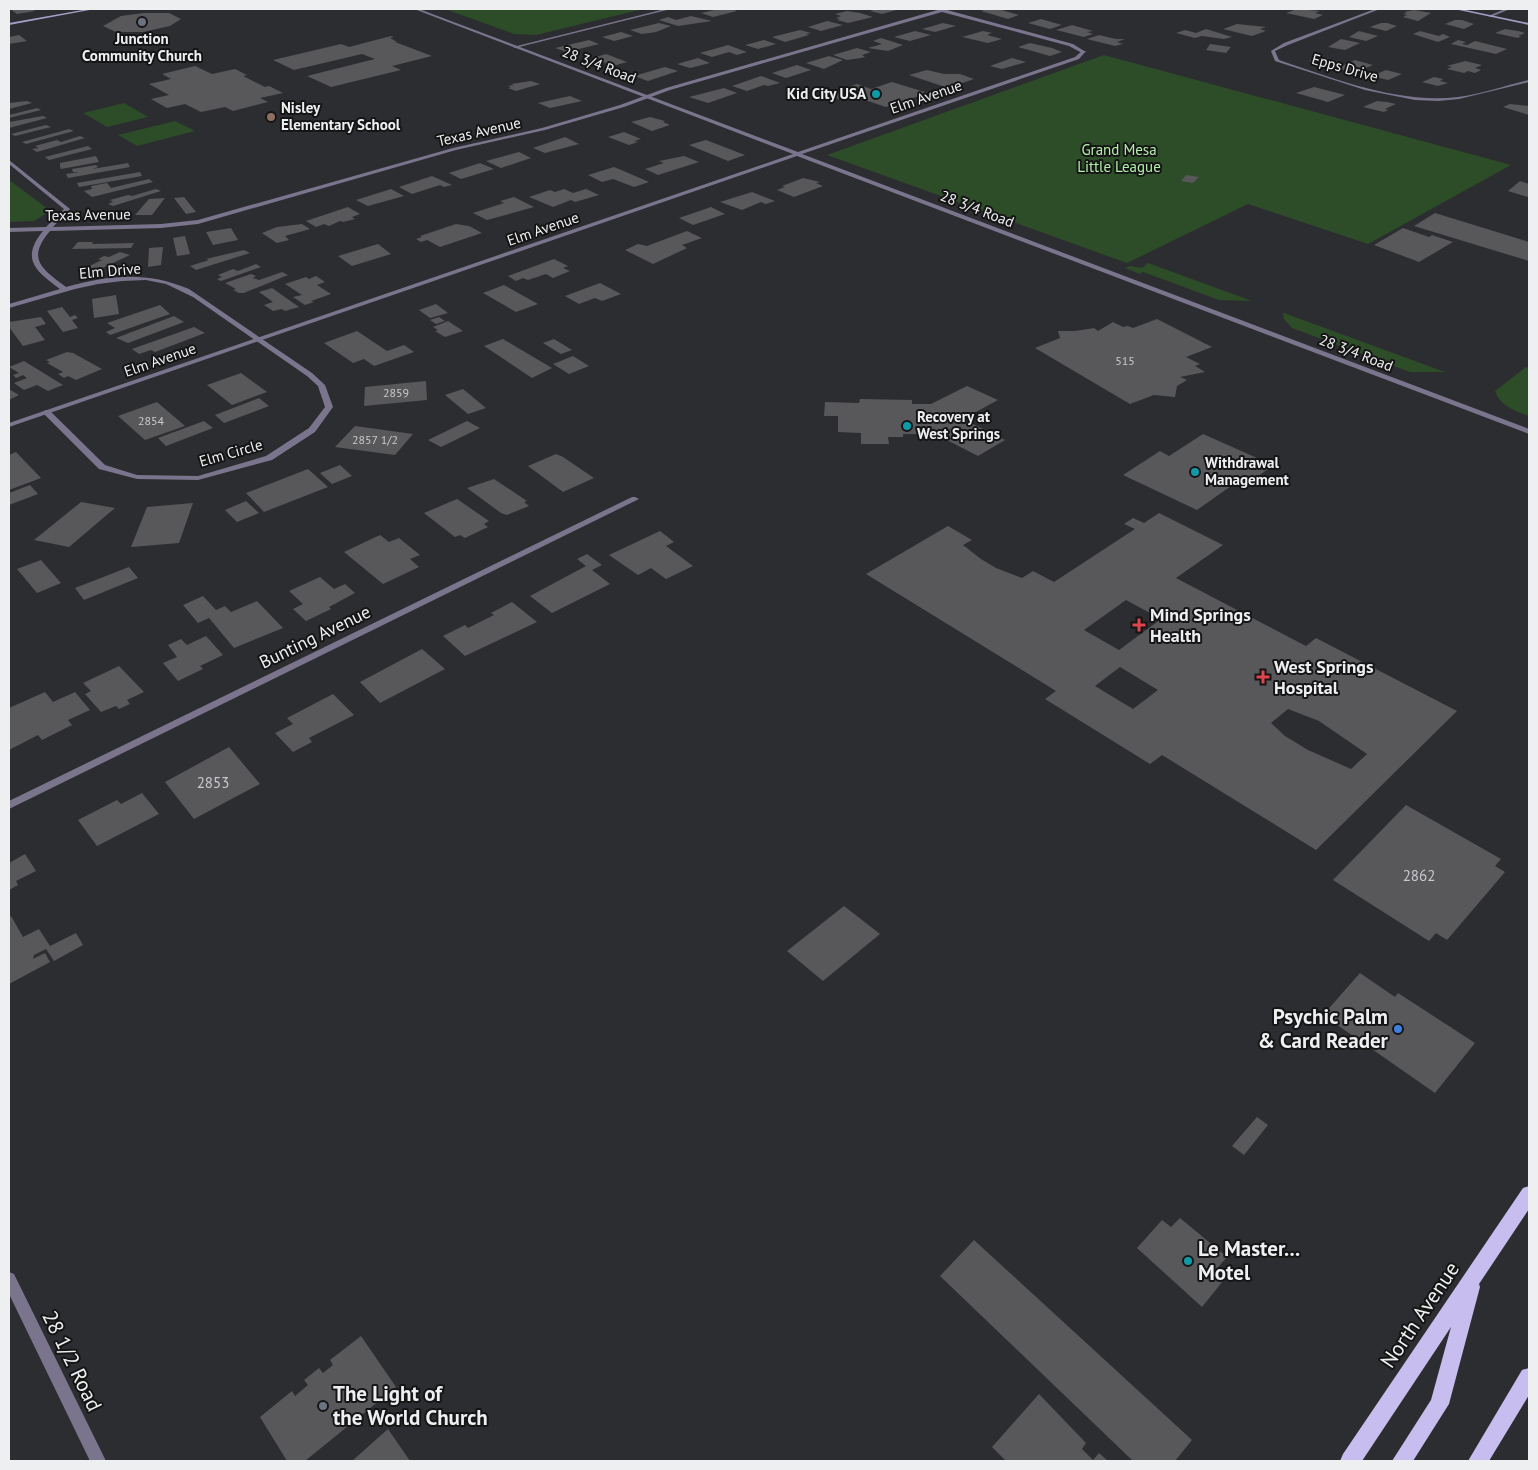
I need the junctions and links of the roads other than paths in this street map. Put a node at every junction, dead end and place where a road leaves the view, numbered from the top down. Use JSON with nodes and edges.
{"nodes":[{"id":1,"x":93,"y":9,"type":"edge"},
{"id":2,"x":416,"y":9,"type":"edge"},
{"id":3,"x":669,"y":9,"type":"edge"},
{"id":4,"x":942,"y":9,"type":"edge"},
{"id":5,"x":1378,"y":9,"type":"edge"},
{"id":6,"x":1456,"y":9,"type":"edge"},
{"id":7,"x":1508,"y":9,"type":"edge"},
{"id":8,"x":1490,"y":16,"type":"junction"},
{"id":9,"x":9,"y":24,"type":"edge"},
{"id":10,"x":1529,"y":24,"type":"edge"},
{"id":11,"x":515,"y":46,"type":"junction"},
{"id":12,"x":1529,"y":81,"type":"edge"},
{"id":13,"x":647,"y":97,"type":"junction"},
{"id":14,"x":798,"y":154,"type":"junction"},
{"id":15,"x":9,"y":162,"type":"edge"},
{"id":16,"x":48,"y":229,"type":"junction"},
{"id":17,"x":9,"y":230,"type":"edge"},
{"id":18,"x":64,"y":289,"type":"junction"},
{"id":19,"x":9,"y":306,"type":"edge"},
{"id":20,"x":260,"y":340,"type":"junction"},
{"id":21,"x":46,"y":412,"type":"junction"},
{"id":22,"x":9,"y":425,"type":"edge"},
{"id":23,"x":1529,"y":432,"type":"edge"},
{"id":24,"x":635,"y":499,"type":"dead end"},
{"id":25,"x":9,"y":806,"type":"edge"},
{"id":26,"x":1529,"y":1194,"type":"edge"},
{"id":27,"x":1474,"y":1277,"type":"junction"},
{"id":28,"x":9,"y":1279,"type":"edge"},
{"id":29,"x":1529,"y":1377,"type":"edge"},
{"id":30,"x":98,"y":1461,"type":"edge"},
{"id":31,"x":1350,"y":1461,"type":"edge"},
{"id":32,"x":1402,"y":1461,"type":"edge"},
{"id":33,"x":1478,"y":1461,"type":"edge"}],
"edges":[{"from":1,"to":9,"type":"main road"},
{"from":2,"to":11,"type":"street","name":"28 3/4 Road"},
{"from":3,"to":11,"type":"street"},
{"from":4,"to":13,"type":"street","name":"Texas Avenue"},
{"from":4,"to":14,"type":"street","name":"Elm Avenue"},
{"from":5,"to":12,"type":"street","name":"Epps Drive"},
{"from":6,"to":8,"type":"main road"},
{"from":7,"to":8,"type":"street"},
{"from":8,"to":10,"type":"main road"},
{"from":11,"to":13,"type":"street","name":"28 3/4 Road"},
{"from":13,"to":14,"type":"street","name":"28 3/4 Road"},
{"from":13,"to":16,"type":"street","name":"Texas Avenue"},
{"from":14,"to":20,"type":"street","name":"Elm Avenue"},
{"from":14,"to":23,"type":"street","name":"28 3/4 Road"},
{"from":15,"to":16,"type":"street"},
{"from":16,"to":17,"type":"street","name":"Texas Avenue"},
{"from":16,"to":18,"type":"street"},
{"from":18,"to":19,"type":"street","name":"Elm Drive"},
{"from":18,"to":20,"type":"street","name":"Elm Drive"},
{"from":20,"to":21,"type":"street","name":"Elm Avenue"},
{"from":20,"to":21,"type":"street","name":"Elm Circle"},
{"from":21,"to":22,"type":"street","name":"Elm Avenue"},
{"from":24,"to":25,"type":"street","name":"Bunting Avenue"},
{"from":26,"to":27,"type":"main road","name":"North Avenue"},
{"from":27,"to":31,"type":"main road","name":"North Avenue"},
{"from":27,"to":32,"type":"main road"},
{"from":28,"to":30,"type":"street","name":"28 1/2 Road"},
{"from":29,"to":33,"type":"main road"}]}
